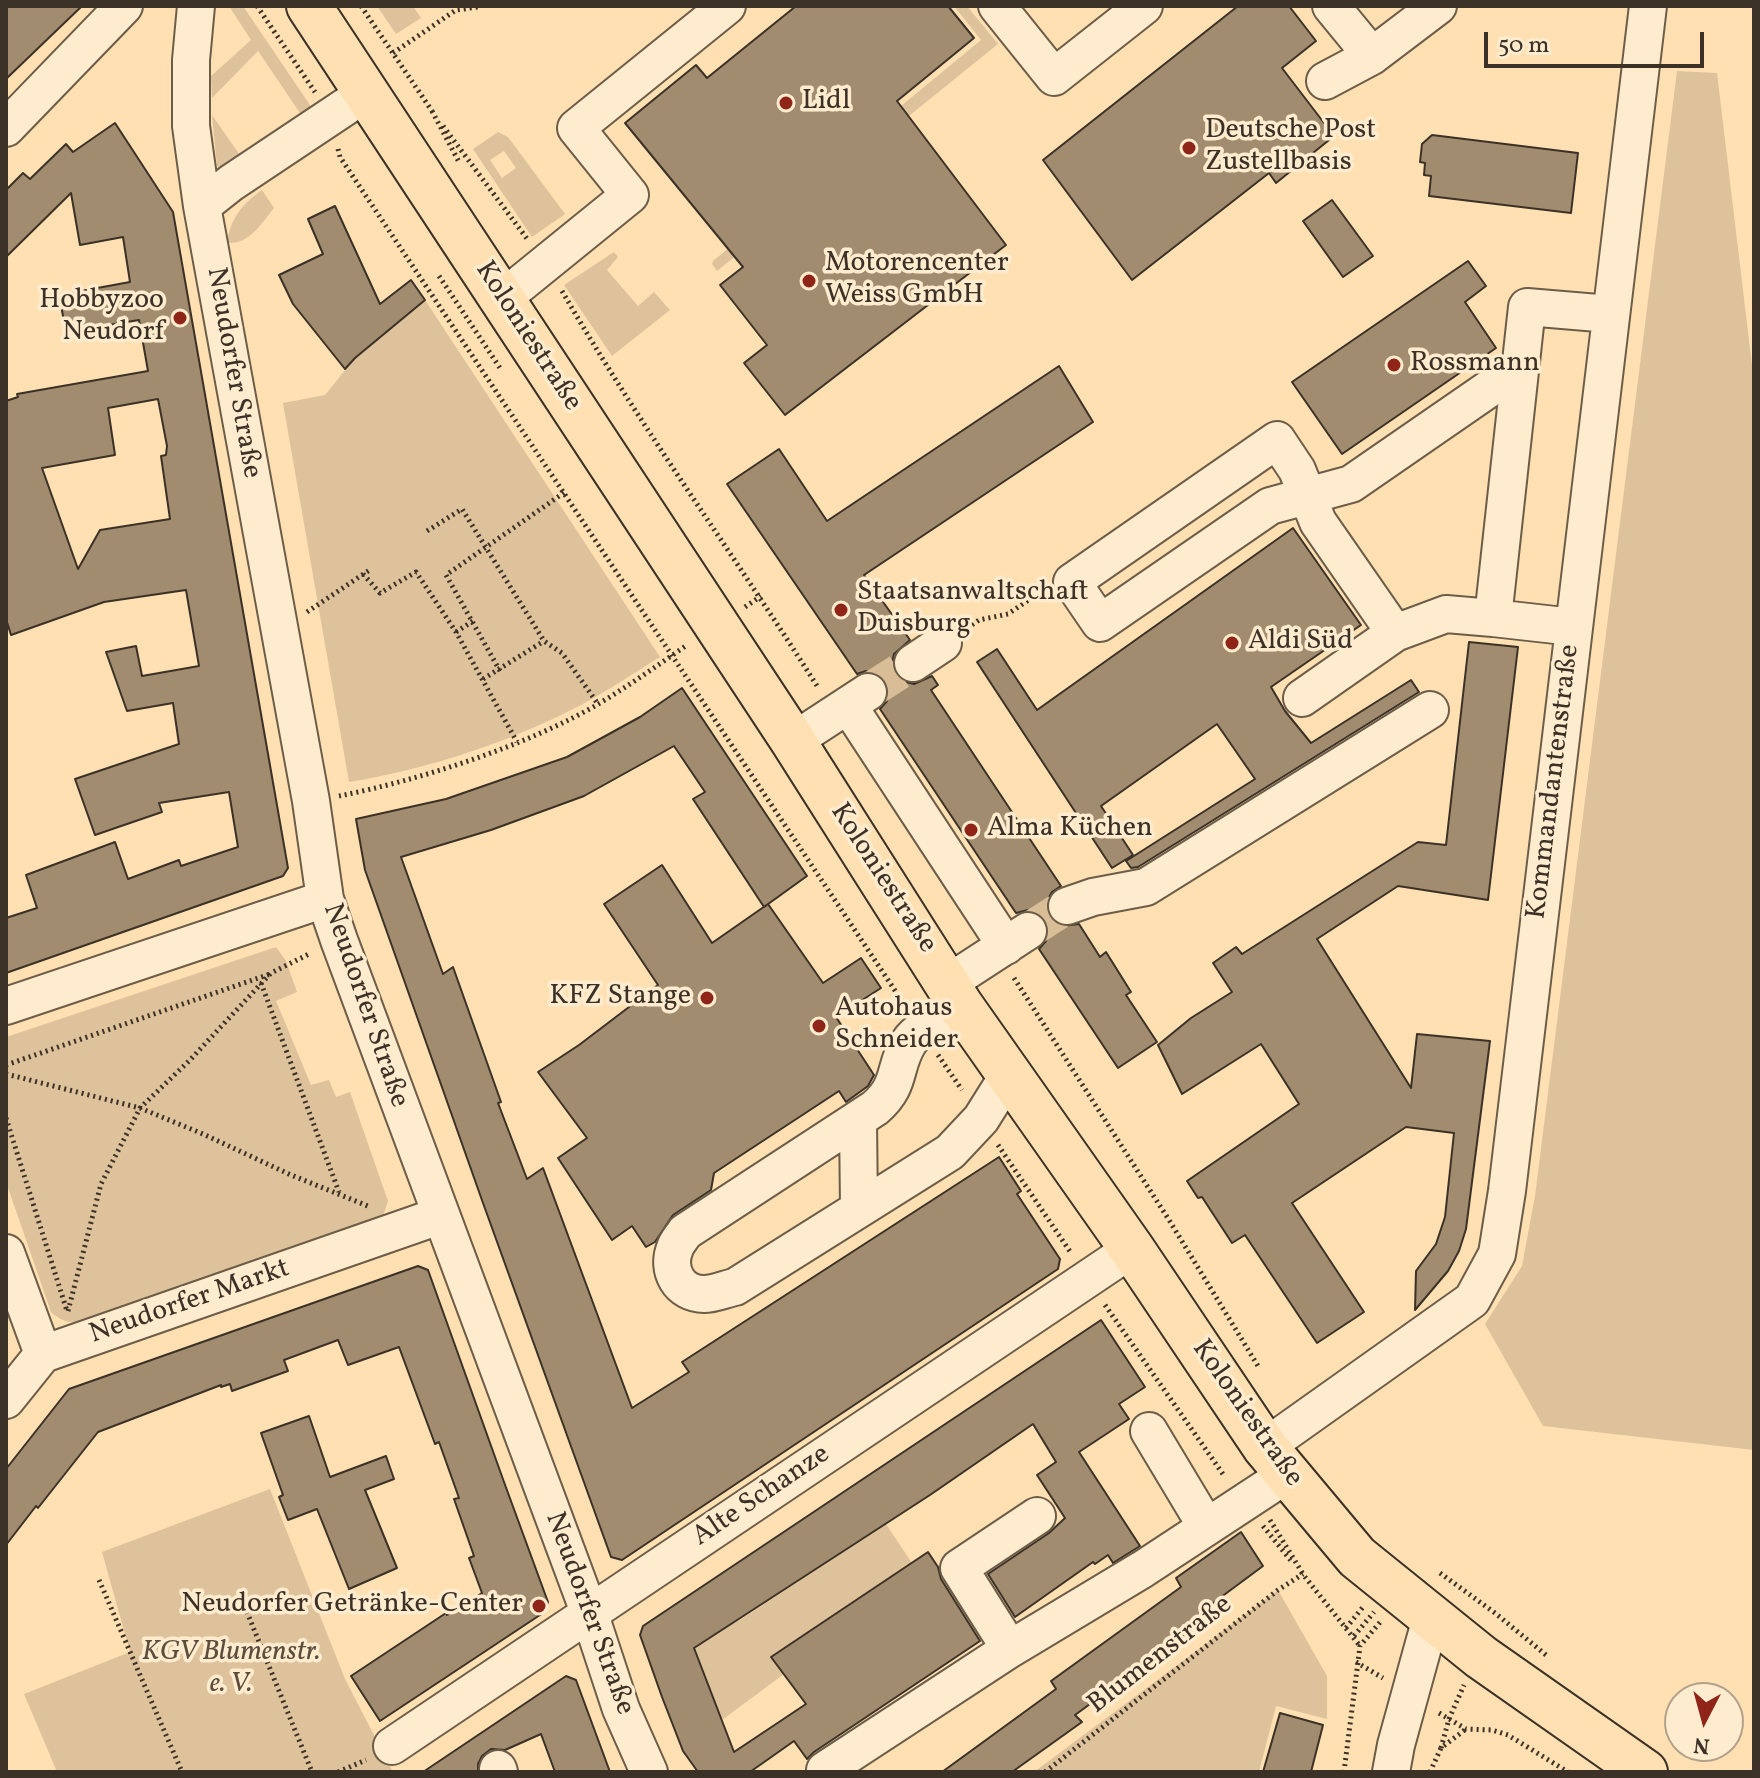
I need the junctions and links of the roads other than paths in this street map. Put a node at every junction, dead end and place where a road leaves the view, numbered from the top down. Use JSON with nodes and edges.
{"nodes":[{"id":1,"x":124,"y":6,"type":"edge"},
{"id":2,"x":309,"y":6,"type":"edge"},
{"id":3,"x":727,"y":6,"type":"edge"},
{"id":4,"x":997,"y":6,"type":"edge"},
{"id":5,"x":1144,"y":6,"type":"edge"},
{"id":6,"x":1331,"y":6,"type":"edge"},
{"id":7,"x":1438,"y":6,"type":"edge"},
{"id":8,"x":1648,"y":6,"type":"edge"},
{"id":9,"x":196,"y":7,"type":"edge"},
{"id":10,"x":1372,"y":56,"type":"junction"},
{"id":11,"x":1325,"y":81,"type":"dead end"},
{"id":12,"x":349,"y":105,"type":"junction"},
{"id":13,"x":6,"y":128,"type":"edge"},
{"id":14,"x":202,"y":206,"type":"junction"},
{"id":15,"x":503,"y":298,"type":"junction"},
{"id":16,"x":1610,"y":314,"type":"junction"},
{"id":17,"x":1518,"y":388,"type":"junction"},
{"id":18,"x":1307,"y":496,"type":"junction"},
{"id":19,"x":1493,"y":618,"type":"junction"},
{"id":20,"x":1573,"y":627,"type":"junction"},
{"id":21,"x":1395,"y":633,"type":"junction"},
{"id":22,"x":943,"y":643,"type":"road end"},
{"id":23,"x":913,"y":663,"type":"tunnel mouth"},
{"id":24,"x":1302,"y":698,"type":"dead end"},
{"id":25,"x":1430,"y":710,"type":"dead end"},
{"id":26,"x":793,"y":741,"type":"junction"},
{"id":27,"x":325,"y":899,"type":"junction"},
{"id":28,"x":1067,"y":906,"type":"tunnel mouth"},
{"id":29,"x":954,"y":994,"type":"junction"},
{"id":30,"x":6,"y":1006,"type":"edge"},
{"id":31,"x":1008,"y":1076,"type":"junction"},
{"id":32,"x":858,"y":1120,"type":"junction"},
{"id":33,"x":859,"y":1209,"type":"junction"},
{"id":34,"x":439,"y":1216,"type":"junction"},
{"id":35,"x":1132,"y":1249,"type":"junction"},
{"id":36,"x":6,"y":1253,"type":"edge"},
{"id":37,"x":43,"y":1354,"type":"junction"},
{"id":38,"x":6,"y":1400,"type":"edge"},
{"id":39,"x":1149,"y":1431,"type":"dead end"},
{"id":40,"x":1276,"y":1461,"type":"junction"},
{"id":41,"x":1037,"y":1516,"type":"dead end"},
{"id":42,"x":1206,"y":1526,"type":"junction"},
{"id":43,"x":1417,"y":1606,"type":"junction"},
{"id":44,"x":589,"y":1612,"type":"junction"},
{"id":45,"x":1010,"y":1649,"type":"junction"},
{"id":46,"x":392,"y":1746,"type":"dead end"},
{"id":47,"x":825,"y":1770,"type":"dead end"},
{"id":48,"x":649,"y":1772,"type":"edge"},
{"id":49,"x":1391,"y":1772,"type":"edge"},
{"id":50,"x":1645,"y":1772,"type":"edge"}],
"edges":[{"from":1,"to":13,"type":"street"},
{"from":2,"to":12,"type":"main road","name":"Koloniestraße"},
{"from":3,"to":15,"type":"street"},
{"from":4,"to":5,"type":"street"},
{"from":6,"to":10,"type":"street"},
{"from":7,"to":10,"type":"street"},
{"from":8,"to":16,"type":"street","name":"Kommandantenstraße"},
{"from":9,"to":14,"type":"street","name":"Neudorfer Straße"},
{"from":10,"to":11,"type":"street"},
{"from":12,"to":14,"type":"street"},
{"from":12,"to":15,"type":"main road","name":"Koloniestraße"},
{"from":14,"to":27,"type":"street","name":"Neudorfer Straße"},
{"from":15,"to":26,"type":"main road","name":"Koloniestraße"},
{"from":16,"to":17,"type":"street"},
{"from":16,"to":20,"type":"street","name":"Kommandantenstraße"},
{"from":17,"to":18,"type":"street"},
{"from":17,"to":19,"type":"street"},
{"from":18,"to":18,"type":"street"},
{"from":18,"to":21,"type":"street"},
{"from":19,"to":20,"type":"street"},
{"from":19,"to":21,"type":"street"},
{"from":20,"to":40,"type":"street","name":"Kommandantenstraße"},
{"from":21,"to":24,"type":"street"},
{"from":22,"to":23,"type":"street"},
{"from":25,"to":28,"type":"street"},
{"from":26,"to":29,"type":"main road","name":"Koloniestraße"},
{"from":26,"to":29,"type":"street"},
{"from":27,"to":30,"type":"street"},
{"from":27,"to":34,"type":"street","name":"Neudorfer Straße"},
{"from":29,"to":31,"type":"main road","name":"Koloniestraße"},
{"from":29,"to":32,"type":"street"},
{"from":31,"to":33,"type":"street"},
{"from":31,"to":35,"type":"main road","name":"Koloniestraße"},
{"from":32,"to":33,"type":"street"},
{"from":32,"to":33,"type":"street"},
{"from":34,"to":37,"type":"street","name":"Neudorfer Markt"},
{"from":34,"to":44,"type":"street","name":"Neudorfer Straße"},
{"from":35,"to":40,"type":"main road","name":"Koloniestraße"},
{"from":35,"to":44,"type":"street","name":"Alte Schanze"},
{"from":36,"to":37,"type":"street"},
{"from":37,"to":38,"type":"street"},
{"from":39,"to":42,"type":"street"},
{"from":40,"to":42,"type":"street","name":"Kommandantenstraße"},
{"from":40,"to":43,"type":"main road","name":"Koloniestraße"},
{"from":41,"to":45,"type":"street"},
{"from":42,"to":45,"type":"street","name":"Kommandantenstraße"},
{"from":43,"to":49,"type":"street"},
{"from":43,"to":50,"type":"main road","name":"Koloniestraße"},
{"from":44,"to":46,"type":"street","name":"Alte Schanze"},
{"from":44,"to":48,"type":"street","name":"Neudorfer Straße"},
{"from":45,"to":47,"type":"street","name":"Kommandantenstraße"}]}
